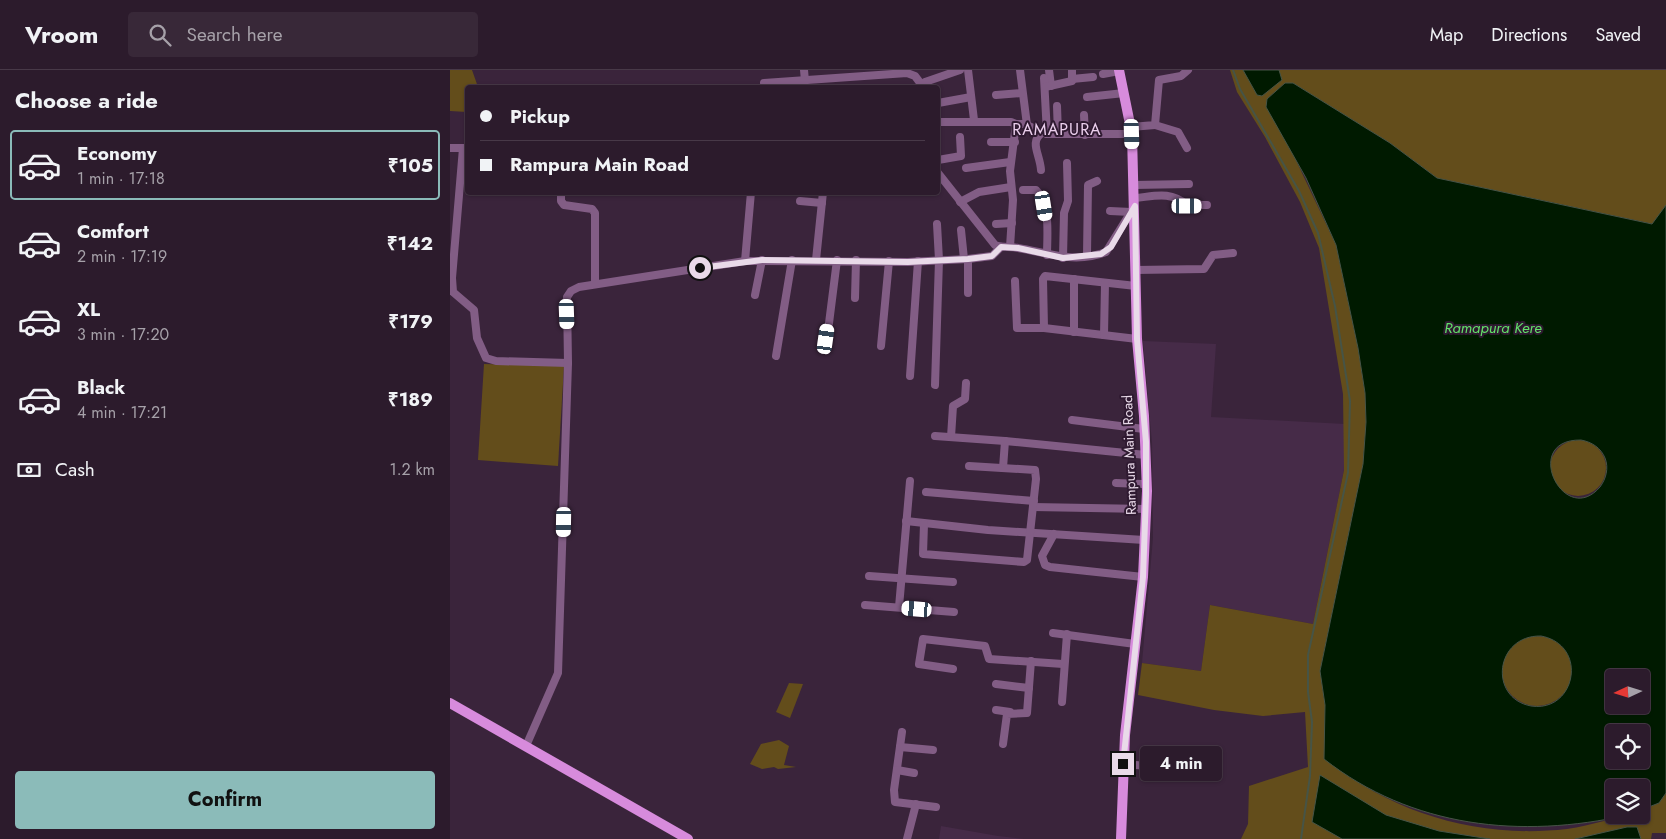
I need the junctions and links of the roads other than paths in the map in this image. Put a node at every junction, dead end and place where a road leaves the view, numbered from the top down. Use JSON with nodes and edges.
{"nodes":[{"id":1,"x":804,"y":70,"type":"edge"},
{"id":2,"x":832,"y":70,"type":"edge"},
{"id":3,"x":960,"y":70,"type":"edge"},
{"id":4,"x":968,"y":70,"type":"edge"},
{"id":5,"x":1020,"y":70,"type":"edge"},
{"id":6,"x":1050,"y":70,"type":"edge"},
{"id":7,"x":1072,"y":70,"type":"edge"},
{"id":8,"x":1119,"y":70,"type":"edge"},
{"id":9,"x":1188,"y":70,"type":"edge"},
{"id":10,"x":1103,"y":74,"type":"dead end"},
{"id":11,"x":1093,"y":77,"type":"dead end"},
{"id":12,"x":1044,"y":78,"type":"dead end"},
{"id":13,"x":832,"y":79,"type":"junction"},
{"id":14,"x":1072,"y":79,"type":"junction"},
{"id":15,"x":805,"y":81,"type":"junction"},
{"id":16,"x":764,"y":83,"type":"dead end"},
{"id":17,"x":920,"y":85,"type":"edge"},
{"id":18,"x":922,"y":85,"type":"edge"},
{"id":19,"x":1048,"y":86,"type":"junction"},
{"id":20,"x":1022,"y":93,"type":"junction"},
{"id":21,"x":1124,"y":93,"type":"junction"},
{"id":22,"x":996,"y":95,"type":"dead end"},
{"id":23,"x":971,"y":97,"type":"junction"},
{"id":24,"x":1086,"y":97,"type":"dead end"},
{"id":25,"x":940,"y":103,"type":"edge"},
{"id":26,"x":1057,"y":106,"type":"dead end"},
{"id":27,"x":1084,"y":115,"type":"dead end"},
{"id":28,"x":974,"y":120,"type":"junction"},
{"id":29,"x":940,"y":122,"type":"edge"},
{"id":30,"x":1016,"y":124,"type":"junction"},
{"id":31,"x":1027,"y":125,"type":"junction"},
{"id":32,"x":1155,"y":125,"type":"junction"},
{"id":33,"x":1132,"y":131,"type":"junction"},
{"id":34,"x":1044,"y":134,"type":"junction"},
{"id":35,"x":1058,"y":134,"type":"junction"},
{"id":36,"x":1085,"y":134,"type":"junction"},
{"id":37,"x":960,"y":137,"type":"dead end"},
{"id":38,"x":991,"y":142,"type":"dead end"},
{"id":39,"x":1015,"y":142,"type":"junction"},
{"id":40,"x":450,"y":148,"type":"edge"},
{"id":41,"x":465,"y":148,"type":"edge"},
{"id":42,"x":1187,"y":148,"type":"dead end"},
{"id":43,"x":940,"y":160,"type":"edge"},
{"id":44,"x":1010,"y":162,"type":"junction"},
{"id":45,"x":1067,"y":163,"type":"dead end"},
{"id":46,"x":966,"y":168,"type":"dead end"},
{"id":47,"x":1041,"y":170,"type":"dead end"},
{"id":48,"x":940,"y":176,"type":"edge"},
{"id":49,"x":1097,"y":181,"type":"dead end"},
{"id":50,"x":1189,"y":184,"type":"dead end"},
{"id":51,"x":1134,"y":185,"type":"junction"},
{"id":52,"x":1011,"y":187,"type":"junction"},
{"id":53,"x":1023,"y":190,"type":"dead end"},
{"id":54,"x":561,"y":195,"type":"edge"},
{"id":55,"x":751,"y":195,"type":"edge"},
{"id":56,"x":822,"y":195,"type":"edge"},
{"id":57,"x":800,"y":202,"type":"dead end"},
{"id":58,"x":960,"y":202,"type":"junction"},
{"id":59,"x":822,"y":203,"type":"junction"},
{"id":60,"x":1134,"y":205,"type":"junction"},
{"id":61,"x":1207,"y":205,"type":"dead end"},
{"id":62,"x":1110,"y":211,"type":"dead end"},
{"id":63,"x":1012,"y":223,"type":"junction"},
{"id":64,"x":936,"y":224,"type":"dead end"},
{"id":65,"x":996,"y":224,"type":"dead end"},
{"id":66,"x":961,"y":230,"type":"dead end"},
{"id":67,"x":1001,"y":247,"type":"junction"},
{"id":68,"x":1010,"y":247,"type":"junction"},
{"id":69,"x":1233,"y":253,"type":"dead end"},
{"id":70,"x":1047,"y":255,"type":"junction"},
{"id":71,"x":1087,"y":255,"type":"junction"},
{"id":72,"x":1063,"y":258,"type":"junction"},
{"id":73,"x":966,"y":259,"type":"junction"},
{"id":74,"x":762,"y":260,"type":"junction"},
{"id":75,"x":792,"y":260,"type":"junction"},
{"id":76,"x":816,"y":260,"type":"junction"},
{"id":77,"x":837,"y":260,"type":"junction"},
{"id":78,"x":856,"y":260,"type":"junction"},
{"id":79,"x":939,"y":260,"type":"junction"},
{"id":80,"x":746,"y":261,"type":"junction"},
{"id":81,"x":889,"y":261,"type":"junction"},
{"id":82,"x":918,"y":261,"type":"junction"},
{"id":83,"x":1136,"y":270,"type":"junction"},
{"id":84,"x":451,"y":277,"type":"edge"},
{"id":85,"x":1074,"y":279,"type":"junction"},
{"id":86,"x":1016,"y":281,"type":"dead end"},
{"id":87,"x":1105,"y":283,"type":"junction"},
{"id":88,"x":595,"y":284,"type":"junction"},
{"id":89,"x":1136,"y":286,"type":"junction"},
{"id":90,"x":968,"y":293,"type":"dead end"},
{"id":91,"x":755,"y":295,"type":"dead end"},
{"id":92,"x":855,"y":298,"type":"dead end"},
{"id":93,"x":1044,"y":328,"type":"junction"},
{"id":94,"x":1074,"y":332,"type":"junction"},
{"id":95,"x":1104,"y":335,"type":"junction"},
{"id":96,"x":826,"y":339,"type":"dead end"},
{"id":97,"x":1137,"y":339,"type":"junction"},
{"id":98,"x":881,"y":346,"type":"dead end"},
{"id":99,"x":776,"y":356,"type":"dead end"},
{"id":100,"x":568,"y":363,"type":"junction"},
{"id":101,"x":910,"y":376,"type":"dead end"},
{"id":102,"x":966,"y":383,"type":"dead end"},
{"id":103,"x":935,"y":385,"type":"dead end"},
{"id":104,"x":1072,"y":420,"type":"dead end"},
{"id":105,"x":1144,"y":430,"type":"junction"},
{"id":106,"x":935,"y":436,"type":"dead end"},
{"id":107,"x":951,"y":437,"type":"junction"},
{"id":108,"x":1005,"y":441,"type":"junction"},
{"id":109,"x":1146,"y":455,"type":"junction"},
{"id":110,"x":969,"y":466,"type":"dead end"},
{"id":111,"x":1003,"y":468,"type":"junction"},
{"id":112,"x":1146,"y":468,"type":"junction"},
{"id":113,"x":910,"y":481,"type":"dead end"},
{"id":114,"x":1116,"y":483,"type":"dead end"},
{"id":115,"x":1142,"y":484,"type":"junction"},
{"id":116,"x":926,"y":492,"type":"dead end"},
{"id":117,"x":1146,"y":495,"type":"junction"},
{"id":118,"x":1033,"y":504,"type":"junction"},
{"id":119,"x":1146,"y":509,"type":"junction"},
{"id":120,"x":906,"y":521,"type":"junction"},
{"id":121,"x":924,"y":524,"type":"junction"},
{"id":122,"x":1031,"y":533,"type":"junction"},
{"id":123,"x":1054,"y":534,"type":"junction"},
{"id":124,"x":1144,"y":540,"type":"junction"},
{"id":125,"x":869,"y":576,"type":"dead end"},
{"id":126,"x":1143,"y":577,"type":"junction"},
{"id":127,"x":901,"y":578,"type":"junction"},
{"id":128,"x":953,"y":582,"type":"dead end"},
{"id":129,"x":865,"y":605,"type":"dead end"},
{"id":130,"x":899,"y":607,"type":"junction"},
{"id":131,"x":954,"y":612,"type":"dead end"},
{"id":132,"x":1053,"y":632,"type":"dead end"},
{"id":133,"x":1067,"y":634,"type":"junction"},
{"id":134,"x":1135,"y":644,"type":"junction"},
{"id":135,"x":1031,"y":661,"type":"junction"},
{"id":136,"x":1063,"y":664,"type":"junction"},
{"id":137,"x":953,"y":669,"type":"dead end"},
{"id":138,"x":996,"y":684,"type":"dead end"},
{"id":139,"x":1029,"y":688,"type":"junction"},
{"id":140,"x":1062,"y":702,"type":"dead end"},
{"id":141,"x":450,"y":703,"type":"edge"},
{"id":142,"x":996,"y":710,"type":"dead end"},
{"id":143,"x":1010,"y":712,"type":"junction"},
{"id":144,"x":902,"y":732,"type":"dead end"},
{"id":145,"x":1003,"y":744,"type":"dead end"},
{"id":146,"x":526,"y":746,"type":"junction"},
{"id":147,"x":900,"y":747,"type":"junction"},
{"id":148,"x":933,"y":750,"type":"dead end"},
{"id":149,"x":1123,"y":764,"type":"junction"},
{"id":150,"x":1173,"y":768,"type":"dead end"},
{"id":151,"x":897,"y":770,"type":"junction"},
{"id":152,"x":914,"y":773,"type":"dead end"},
{"id":153,"x":916,"y":804,"type":"junction"},
{"id":154,"x":936,"y":807,"type":"dead end"},
{"id":155,"x":688,"y":839,"type":"edge"},
{"id":156,"x":907,"y":839,"type":"edge"},
{"id":157,"x":1121,"y":839,"type":"edge"}],
"edges":[{"from":1,"to":15,"type":"street"},
{"from":2,"to":13,"type":"street"},
{"from":3,"to":18,"type":"street"},
{"from":4,"to":23,"type":"street"},
{"from":5,"to":20,"type":"street"},
{"from":6,"to":19,"type":"street"},
{"from":7,"to":14,"type":"street"},
{"from":8,"to":10,"type":"street"},
{"from":8,"to":21,"type":"main road","name":"Rampura Main Road"},
{"from":9,"to":32,"type":"street"},
{"from":11,"to":14,"type":"street"},
{"from":12,"to":19,"type":"street"},
{"from":13,"to":15,"type":"street"},
{"from":13,"to":17,"type":"street"},
{"from":14,"to":19,"type":"street"},
{"from":15,"to":16,"type":"street"},
{"from":19,"to":34,"type":"street"},
{"from":20,"to":22,"type":"street"},
{"from":20,"to":31,"type":"street"},
{"from":21,"to":24,"type":"street"},
{"from":21,"to":33,"type":"main road","name":"Rampura Main Road"},
{"from":23,"to":25,"type":"street"},
{"from":23,"to":28,"type":"street"},
{"from":26,"to":35,"type":"street"},
{"from":27,"to":36,"type":"street"},
{"from":28,"to":29,"type":"street"},
{"from":28,"to":30,"type":"street"},
{"from":30,"to":31,"type":"street"},
{"from":30,"to":39,"type":"street"},
{"from":31,"to":34,"type":"street"},
{"from":32,"to":33,"type":"street"},
{"from":32,"to":42,"type":"street"},
{"from":33,"to":36,"type":"street"},
{"from":33,"to":51,"type":"main road","name":"Rampura Main Road"},
{"from":34,"to":35,"type":"street"},
{"from":34,"to":47,"type":"street"},
{"from":35,"to":36,"type":"street"},
{"from":37,"to":43,"type":"street"},
{"from":38,"to":39,"type":"street"},
{"from":39,"to":44,"type":"street"},
{"from":40,"to":41,"type":"street"},
{"from":41,"to":84,"type":"street"},
{"from":44,"to":46,"type":"street"},
{"from":44,"to":52,"type":"street"},
{"from":45,"to":72,"type":"street"},
{"from":48,"to":58,"type":"street"},
{"from":49,"to":71,"type":"street"},
{"from":50,"to":51,"type":"street"},
{"from":51,"to":60,"type":"main road","name":"Rampura Main Road"},
{"from":52,"to":58,"type":"street"},
{"from":52,"to":63,"type":"street"},
{"from":53,"to":70,"type":"street"},
{"from":54,"to":88,"type":"street"},
{"from":55,"to":80,"type":"street"},
{"from":56,"to":59,"type":"street"},
{"from":57,"to":59,"type":"street"},
{"from":58,"to":67,"type":"street"},
{"from":59,"to":76,"type":"street"},
{"from":60,"to":61,"type":"street"},
{"from":60,"to":62,"type":"street"},
{"from":60,"to":71,"type":"street"},
{"from":60,"to":83,"type":"main road","name":"Rampura Main Road"},
{"from":63,"to":65,"type":"street"},
{"from":63,"to":68,"type":"street"},
{"from":64,"to":79,"type":"street"},
{"from":66,"to":73,"type":"street"},
{"from":67,"to":68,"type":"street"},
{"from":67,"to":73,"type":"street"},
{"from":68,"to":70,"type":"street"},
{"from":69,"to":83,"type":"street"},
{"from":70,"to":72,"type":"street"},
{"from":71,"to":72,"type":"street"},
{"from":73,"to":79,"type":"street"},
{"from":73,"to":90,"type":"street"},
{"from":74,"to":75,"type":"street"},
{"from":74,"to":80,"type":"street"},
{"from":74,"to":91,"type":"street"},
{"from":75,"to":76,"type":"street"},
{"from":75,"to":99,"type":"street"},
{"from":76,"to":77,"type":"street"},
{"from":77,"to":78,"type":"street"},
{"from":77,"to":96,"type":"street"},
{"from":78,"to":81,"type":"street"},
{"from":78,"to":92,"type":"street"},
{"from":79,"to":82,"type":"street"},
{"from":79,"to":103,"type":"street"},
{"from":80,"to":88,"type":"street"},
{"from":81,"to":82,"type":"street"},
{"from":81,"to":98,"type":"street"},
{"from":82,"to":101,"type":"street"},
{"from":83,"to":89,"type":"main road","name":"Rampura Main Road"},
{"from":84,"to":100,"type":"street"},
{"from":85,"to":87,"type":"street"},
{"from":85,"to":93,"type":"street"},
{"from":85,"to":94,"type":"street"},
{"from":86,"to":93,"type":"street"},
{"from":87,"to":89,"type":"street"},
{"from":87,"to":95,"type":"street"},
{"from":88,"to":100,"type":"street"},
{"from":89,"to":97,"type":"main road","name":"Rampura Main Road"},
{"from":93,"to":94,"type":"street"},
{"from":94,"to":95,"type":"street"},
{"from":95,"to":97,"type":"street"},
{"from":97,"to":105,"type":"main road","name":"Rampura Main Road"},
{"from":100,"to":146,"type":"street"},
{"from":102,"to":107,"type":"street"},
{"from":104,"to":105,"type":"street"},
{"from":105,"to":109,"type":"main road","name":"Rampura Main Road"},
{"from":106,"to":107,"type":"street"},
{"from":107,"to":108,"type":"street"},
{"from":108,"to":109,"type":"street"},
{"from":108,"to":111,"type":"street"},
{"from":109,"to":112,"type":"main road","name":"Rampura Main Road"},
{"from":110,"to":111,"type":"street"},
{"from":111,"to":118,"type":"street"},
{"from":112,"to":115,"type":"street"},
{"from":112,"to":117,"type":"main road","name":"Rampura Main Road"},
{"from":113,"to":120,"type":"street"},
{"from":114,"to":115,"type":"street"},
{"from":115,"to":117,"type":"street"},
{"from":116,"to":118,"type":"street"},
{"from":117,"to":119,"type":"main road","name":"Rampura Main Road"},
{"from":118,"to":119,"type":"street"},
{"from":118,"to":122,"type":"street"},
{"from":119,"to":124,"type":"main road","name":"Rampura Main Road"},
{"from":120,"to":121,"type":"street"},
{"from":120,"to":127,"type":"street"},
{"from":121,"to":122,"type":"street"},
{"from":121,"to":122,"type":"street"},
{"from":122,"to":123,"type":"street"},
{"from":123,"to":124,"type":"street"},
{"from":123,"to":126,"type":"street"},
{"from":124,"to":126,"type":"main road","name":"Rampura Main Road"},
{"from":125,"to":127,"type":"street"},
{"from":126,"to":134,"type":"main road","name":"Rampura Main Road"},
{"from":127,"to":128,"type":"street"},
{"from":127,"to":130,"type":"street"},
{"from":129,"to":130,"type":"street"},
{"from":130,"to":131,"type":"street"},
{"from":132,"to":133,"type":"street"},
{"from":133,"to":134,"type":"street"},
{"from":133,"to":136,"type":"street"},
{"from":134,"to":149,"type":"main road","name":"Rampura Main Road"},
{"from":135,"to":136,"type":"street"},
{"from":135,"to":137,"type":"street"},
{"from":135,"to":139,"type":"street"},
{"from":136,"to":140,"type":"street"},
{"from":138,"to":139,"type":"street"},
{"from":139,"to":143,"type":"street"},
{"from":141,"to":146,"type":"main road"},
{"from":142,"to":143,"type":"street"},
{"from":143,"to":145,"type":"street"},
{"from":144,"to":147,"type":"street"},
{"from":146,"to":155,"type":"main road"},
{"from":147,"to":148,"type":"street"},
{"from":147,"to":151,"type":"street"},
{"from":149,"to":150,"type":"street"},
{"from":149,"to":157,"type":"main road","name":"Rampura Main Road"},
{"from":151,"to":152,"type":"street"},
{"from":151,"to":153,"type":"street"},
{"from":153,"to":154,"type":"street"},
{"from":153,"to":156,"type":"street"}]}
